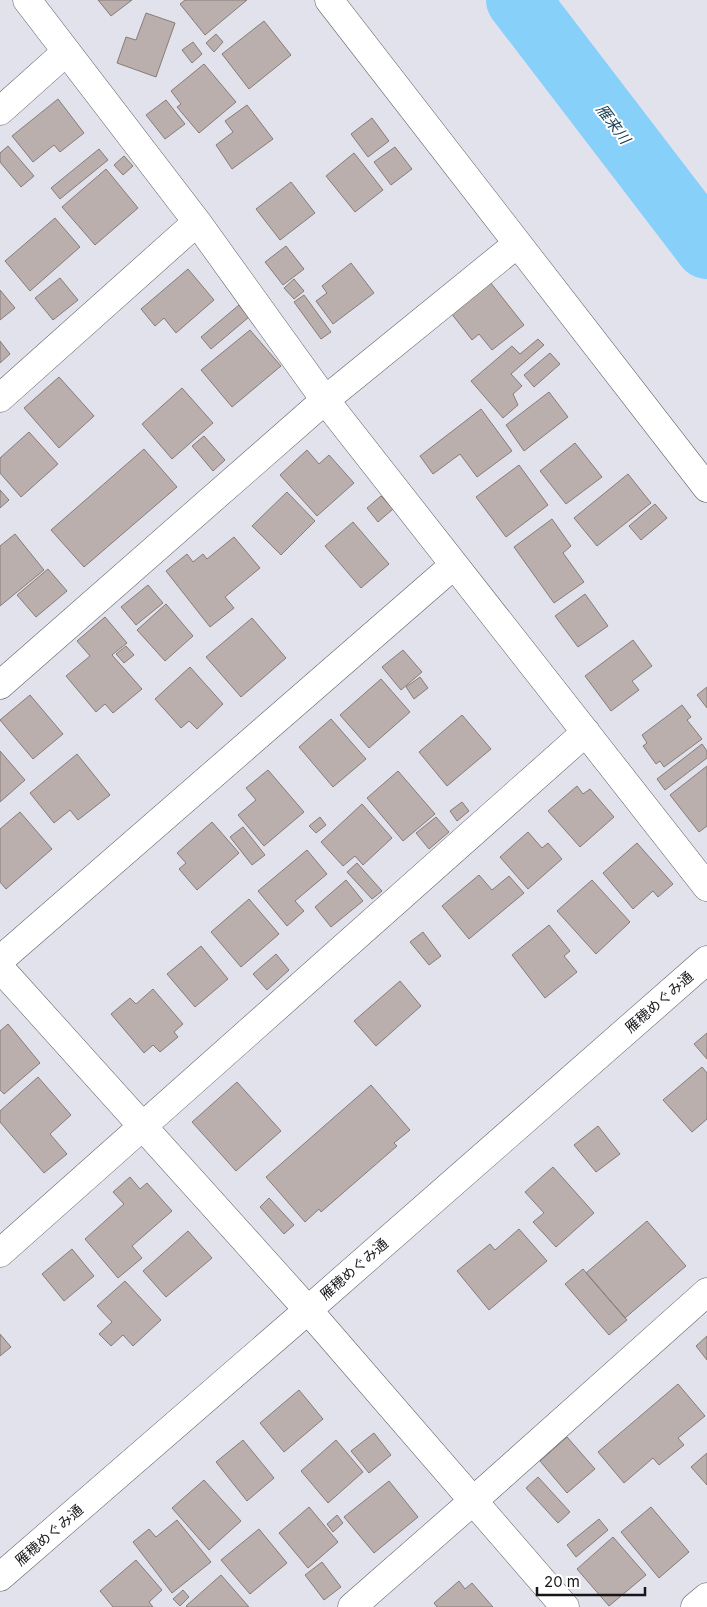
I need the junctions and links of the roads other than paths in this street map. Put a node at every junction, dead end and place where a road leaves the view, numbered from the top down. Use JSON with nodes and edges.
{"nodes":[{"id":1,"x":27,"y":0,"type":"edge"},
{"id":2,"x":329,"y":0,"type":"edge"},
{"id":3,"x":66,"y":52,"type":"junction"},
{"id":4,"x":0,"y":111,"type":"edge"},
{"id":5,"x":197,"y":222,"type":"junction"},
{"id":6,"x":517,"y":244,"type":"junction"},
{"id":7,"x":0,"y":398,"type":"edge"},
{"id":8,"x":325,"y":400,"type":"junction"},
{"id":9,"x":707,"y":488,"type":"edge"},
{"id":10,"x":454,"y":565,"type":"junction"},
{"id":11,"x":0,"y":685,"type":"edge"},
{"id":12,"x":586,"y":732,"type":"junction"},
{"id":13,"x":707,"y":887,"type":"edge"},
{"id":14,"x":0,"y":960,"type":"edge"},
{"id":15,"x":707,"y":960,"type":"edge"},
{"id":16,"x":0,"y":968,"type":"edge"},
{"id":17,"x":144,"y":1126,"type":"junction"},
{"id":18,"x":0,"y":1252,"type":"edge"},
{"id":19,"x":707,"y":1292,"type":"edge"},
{"id":20,"x":308,"y":1310,"type":"junction"},
{"id":21,"x":473,"y":1502,"type":"junction"},
{"id":22,"x":0,"y":1577,"type":"edge"},
{"id":23,"x":707,"y":1597,"type":"edge"},
{"id":24,"x":352,"y":1607,"type":"edge"},
{"id":25,"x":565,"y":1607,"type":"edge"},
{"id":26,"x":695,"y":1607,"type":"edge"}],
"edges":[{"from":1,"to":3,"type":"street"},
{"from":2,"to":6,"type":"street"},
{"from":3,"to":4,"type":"street"},
{"from":3,"to":5,"type":"street"},
{"from":5,"to":7,"type":"street"},
{"from":5,"to":8,"type":"street"},
{"from":6,"to":8,"type":"street"},
{"from":6,"to":9,"type":"street"},
{"from":8,"to":10,"type":"street"},
{"from":8,"to":11,"type":"street"},
{"from":10,"to":12,"type":"street"},
{"from":10,"to":14,"type":"street"},
{"from":12,"to":13,"type":"street"},
{"from":12,"to":17,"type":"street"},
{"from":15,"to":20,"type":"street","name":"雁穂めぐみ通"},
{"from":16,"to":17,"type":"street"},
{"from":17,"to":18,"type":"street"},
{"from":17,"to":20,"type":"street"},
{"from":19,"to":21,"type":"street"},
{"from":20,"to":21,"type":"street"},
{"from":20,"to":22,"type":"street","name":"雁穂めぐみ通"},
{"from":21,"to":24,"type":"street"},
{"from":21,"to":25,"type":"street"},
{"from":23,"to":26,"type":"street"}]}
